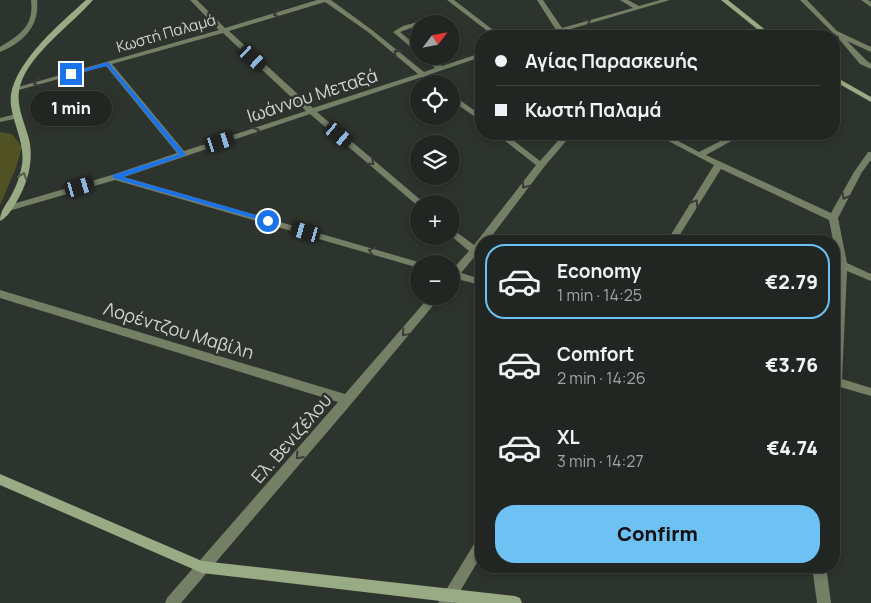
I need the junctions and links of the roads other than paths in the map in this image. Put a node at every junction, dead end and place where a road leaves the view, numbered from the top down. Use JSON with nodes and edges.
{"nodes":[{"id":1,"x":34,"y":0,"type":"edge"},
{"id":2,"x":90,"y":0,"type":"edge"},
{"id":3,"x":193,"y":0,"type":"edge"},
{"id":4,"x":326,"y":0,"type":"edge"},
{"id":5,"x":450,"y":0,"type":"edge"},
{"id":6,"x":540,"y":0,"type":"edge"},
{"id":7,"x":623,"y":0,"type":"edge"},
{"id":8,"x":667,"y":0,"type":"edge"},
{"id":9,"x":724,"y":0,"type":"edge"},
{"id":10,"x":803,"y":0,"type":"edge"},
{"id":11,"x":864,"y":0,"type":"edge"},
{"id":12,"x":871,"y":5,"type":"edge"},
{"id":13,"x":638,"y":8,"type":"junction"},
{"id":14,"x":410,"y":26,"type":"edge"},
{"id":15,"x":490,"y":30,"type":"edge"},
{"id":16,"x":560,"y":30,"type":"edge"},
{"id":17,"x":571,"y":30,"type":"edge"},
{"id":18,"x":762,"y":30,"type":"edge"},
{"id":19,"x":833,"y":30,"type":"edge"},
{"id":20,"x":223,"y":31,"type":"junction"},
{"id":21,"x":840,"y":34,"type":"edge"},
{"id":22,"x":840,"y":38,"type":"edge"},
{"id":23,"x":410,"y":44,"type":"edge"},
{"id":24,"x":0,"y":50,"type":"edge"},
{"id":25,"x":871,"y":50,"type":"edge"},
{"id":26,"x":475,"y":57,"type":"edge"},
{"id":27,"x":108,"y":64,"type":"junction"},
{"id":28,"x":436,"y":65,"type":"edge"},
{"id":29,"x":871,"y":67,"type":"edge"},
{"id":30,"x":440,"y":68,"type":"junction"},
{"id":31,"x":423,"y":75,"type":"joint"},
{"id":32,"x":410,"y":79,"type":"edge"},
{"id":33,"x":840,"y":82,"type":"edge"},
{"id":34,"x":15,"y":89,"type":"junction"},
{"id":35,"x":871,"y":100,"type":"edge"},
{"id":36,"x":460,"y":103,"type":"edge"},
{"id":37,"x":312,"y":112,"type":"junction"},
{"id":38,"x":475,"y":114,"type":"edge"},
{"id":39,"x":16,"y":116,"type":"junction"},
{"id":40,"x":0,"y":120,"type":"edge"},
{"id":41,"x":508,"y":140,"type":"edge"},
{"id":42,"x":563,"y":140,"type":"edge"},
{"id":43,"x":670,"y":140,"type":"edge"},
{"id":44,"x":728,"y":140,"type":"edge"},
{"id":45,"x":871,"y":154,"type":"edge"},
{"id":46,"x":183,"y":155,"type":"junction"},
{"id":47,"x":699,"y":155,"type":"junction"},
{"id":48,"x":541,"y":165,"type":"junction"},
{"id":49,"x":719,"y":165,"type":"junction"},
{"id":50,"x":115,"y":177,"type":"junction"},
{"id":51,"x":410,"y":195,"type":"edge"},
{"id":52,"x":9,"y":208,"type":"junction"},
{"id":53,"x":0,"y":218,"type":"edge"},
{"id":54,"x":833,"y":218,"type":"junction"},
{"id":55,"x":460,"y":235,"type":"edge"},
{"id":56,"x":488,"y":235,"type":"edge"},
{"id":57,"x":675,"y":235,"type":"edge"},
{"id":58,"x":837,"y":235,"type":"edge"},
{"id":59,"x":475,"y":243,"type":"edge"},
{"id":60,"x":475,"y":251,"type":"edge"},
{"id":61,"x":840,"y":251,"type":"edge"},
{"id":62,"x":410,"y":262,"type":"edge"},
{"id":63,"x":843,"y":265,"type":"junction"},
{"id":64,"x":460,"y":267,"type":"edge"},
{"id":65,"x":460,"y":278,"type":"edge"},
{"id":66,"x":871,"y":278,"type":"edge"},
{"id":67,"x":475,"y":281,"type":"edge"},
{"id":68,"x":0,"y":294,"type":"edge"},
{"id":69,"x":428,"y":305,"type":"edge"},
{"id":70,"x":840,"y":310,"type":"edge"},
{"id":71,"x":840,"y":386,"type":"edge"},
{"id":72,"x":871,"y":392,"type":"edge"},
{"id":73,"x":348,"y":400,"type":"junction"},
{"id":74,"x":0,"y":479,"type":"edge"},
{"id":75,"x":475,"y":555,"type":"edge"},
{"id":76,"x":202,"y":567,"type":"junction"},
{"id":77,"x":820,"y":573,"type":"edge"},
{"id":78,"x":447,"y":599,"type":"edge"},
{"id":79,"x":172,"y":603,"type":"edge"},
{"id":80,"x":515,"y":603,"type":"edge"},
{"id":81,"x":824,"y":603,"type":"edge"}],
"edges":[{"from":1,"to":24,"type":"street"},
{"from":2,"to":34,"type":"street"},
{"from":3,"to":20,"type":"street"},
{"from":4,"to":20,"type":"street","name":"Κωστή Παλαμά","one_way":true},
{"from":31,"to":4,"type":"street","one_way":true},
{"from":5,"to":15,"type":"street"},
{"from":6,"to":16,"type":"street"},
{"from":7,"to":13,"type":"street"},
{"from":8,"to":13,"type":"street"},
{"from":9,"to":18,"type":"street"},
{"from":10,"to":19,"type":"street"},
{"from":11,"to":12,"type":"street"},
{"from":17,"to":13,"type":"street","one_way":true},
{"from":14,"to":23,"type":"street"},
{"from":20,"to":27,"type":"street","name":"Κωστή Παλαμά"},
{"from":20,"to":37,"type":"street"},
{"from":21,"to":25,"type":"street"},
{"from":22,"to":29,"type":"street"},
{"from":26,"to":30,"type":"street","name":"Ιωάννου Μεταξά"},
{"from":27,"to":34,"type":"street","name":"Κωστή Παλαμά","one_way":true},
{"from":27,"to":46,"type":"street"},
{"from":28,"to":30,"type":"street"},
{"from":30,"to":31,"type":"street","name":"Ιωάννου Μεταξά"},
{"from":32,"to":37,"type":"street","name":"Ιωάννου Μεταξά"},
{"from":33,"to":35,"type":"street"},
{"from":34,"to":39,"type":"street"},
{"from":36,"to":38,"type":"street"},
{"from":46,"to":37,"type":"street","name":"Ιωάννου Μεταξά","one_way":true},
{"from":37,"to":51,"type":"street","one_way":true},
{"from":39,"to":40,"type":"street"},
{"from":52,"to":39,"type":"street","one_way":true},
{"from":41,"to":48,"type":"street"},
{"from":42,"to":48,"type":"street"},
{"from":43,"to":47,"type":"street"},
{"from":44,"to":47,"type":"street"},
{"from":45,"to":54,"type":"street","one_way":true},
{"from":46,"to":50,"type":"street","name":"Ιωάννου Μεταξά"},
{"from":47,"to":49,"type":"street"},
{"from":48,"to":56,"type":"street","one_way":true},
{"from":49,"to":54,"type":"street"},
{"from":57,"to":49,"type":"street","one_way":true},
{"from":50,"to":52,"type":"street","name":"Ιωάννου Μεταξά"},
{"from":62,"to":50,"type":"street","one_way":true},
{"from":52,"to":53,"type":"street"},
{"from":54,"to":58,"type":"street"},
{"from":55,"to":59,"type":"street"},
{"from":60,"to":64,"type":"street"},
{"from":61,"to":63,"type":"street"},
{"from":63,"to":66,"type":"street"},
{"from":63,"to":70,"type":"street"},
{"from":65,"to":67,"type":"street"},
{"from":68,"to":73,"type":"street","name":"Λορέντζου Μαβίλη"},
{"from":69,"to":73,"type":"street","name":"Ελ. Βενιζέλου","one_way":true},
{"from":71,"to":72,"type":"street"},
{"from":73,"to":76,"type":"street","name":"Ελ. Βενιζέλου","one_way":true},
{"from":74,"to":76,"type":"street"},
{"from":75,"to":78,"type":"street"},
{"from":76,"to":78,"type":"street"},
{"from":76,"to":79,"type":"street","name":"Ελ. Βενιζέλου"},
{"from":77,"to":81,"type":"street"},
{"from":78,"to":80,"type":"street"}]}
